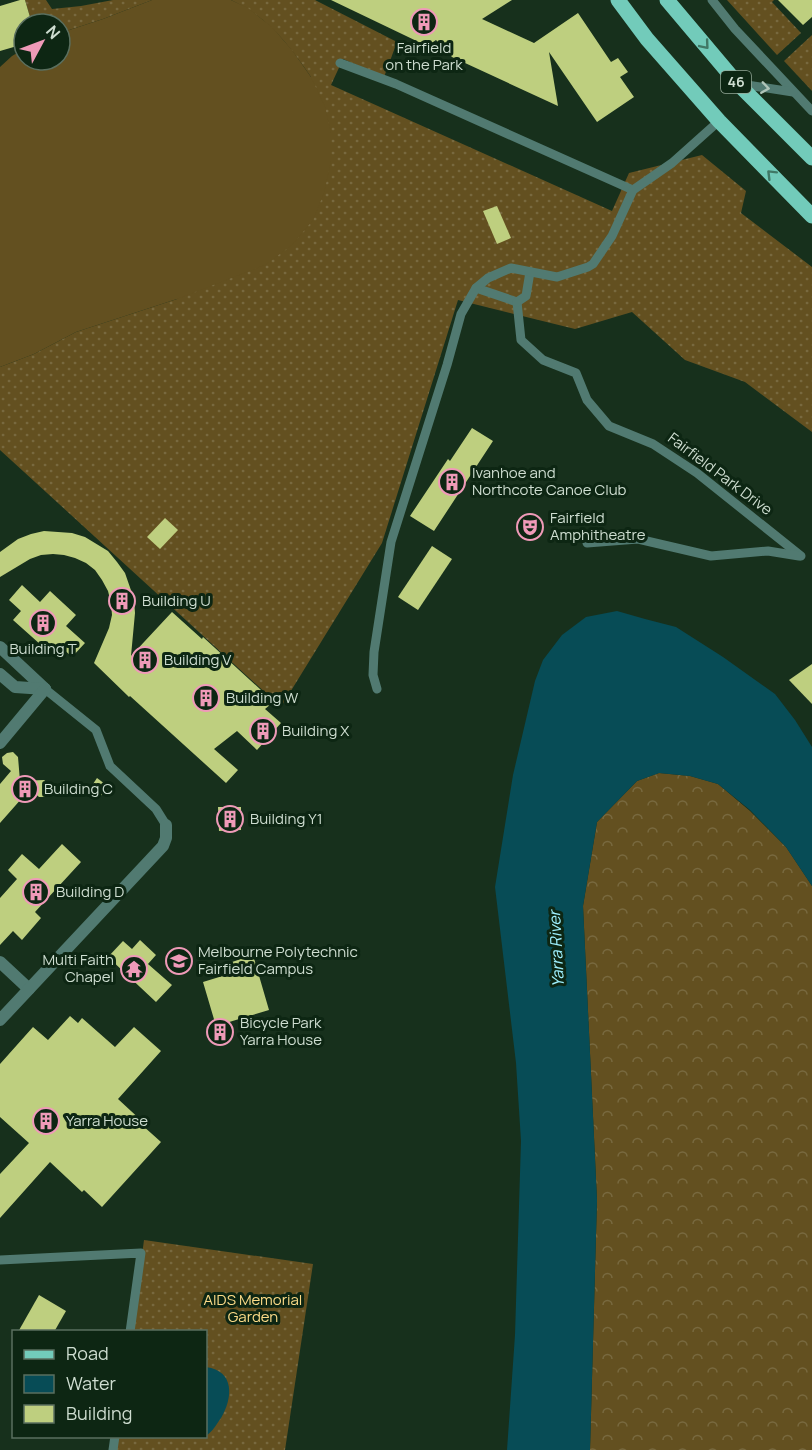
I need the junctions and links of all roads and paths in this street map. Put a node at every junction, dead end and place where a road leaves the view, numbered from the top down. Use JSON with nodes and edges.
{"nodes":[{"id":1,"x":618,"y":0,"type":"edge"},
{"id":2,"x":667,"y":0,"type":"edge"},
{"id":3,"x":712,"y":0,"type":"edge"},
{"id":4,"x":340,"y":63,"type":"dead end"},
{"id":5,"x":737,"y":84,"type":"junction"},
{"id":6,"x":793,"y":92,"type":"junction"},
{"id":7,"x":812,"y":111,"type":"edge"},
{"id":8,"x":719,"y":121,"type":"junction"},
{"id":9,"x":812,"y":158,"type":"edge"},
{"id":10,"x":633,"y":190,"type":"junction"},
{"id":11,"x":812,"y":216,"type":"edge"},
{"id":12,"x":530,"y":272,"type":"junction"},
{"id":13,"x":476,"y":288,"type":"junction"},
{"id":14,"x":517,"y":302,"type":"junction"},
{"id":15,"x":587,"y":543,"type":"dead end"},
{"id":16,"x":0,"y":646,"type":"edge"},
{"id":17,"x":0,"y":674,"type":"edge"},
{"id":18,"x":377,"y":688,"type":"dead end"},
{"id":19,"x":45,"y":689,"type":"junction"},
{"id":20,"x":0,"y":743,"type":"edge"},
{"id":21,"x":166,"y":825,"type":"joint"},
{"id":22,"x":0,"y":962,"type":"edge"},
{"id":23,"x":29,"y":989,"type":"junction"},
{"id":24,"x":0,"y":1020,"type":"edge"},
{"id":25,"x":0,"y":1260,"type":"edge"},
{"id":26,"x":130,"y":1330,"type":"edge"}],
"edges":[{"from":1,"to":8,"type":"main road","number":"46"},
{"from":2,"to":5,"type":"main road","number":"46","one_way":true},
{"from":3,"to":6,"type":"lane"},
{"from":4,"to":10,"type":"lane"},
{"from":5,"to":6,"type":"lane","one_way":true},
{"from":5,"to":9,"type":"main road","number":"46"},
{"from":6,"to":7,"type":"lane"},
{"from":8,"to":10,"type":"lane"},
{"from":11,"to":8,"type":"main road","number":"46","one_way":true},
{"from":10,"to":12,"type":"lane"},
{"from":12,"to":13,"type":"lane"},
{"from":12,"to":14,"type":"lane"},
{"from":13,"to":14,"type":"lane"},
{"from":13,"to":18,"type":"lane"},
{"from":14,"to":15,"type":"lane","name":"Fairfield Park Drive"},
{"from":16,"to":19,"type":"street"},
{"from":17,"to":19,"type":"street"},
{"from":19,"to":20,"type":"street"},
{"from":19,"to":21,"type":"lane"},
{"from":21,"to":23,"type":"street"},
{"from":22,"to":23,"type":"street"},
{"from":23,"to":24,"type":"street"},
{"from":25,"to":26,"type":"lane"}]}
